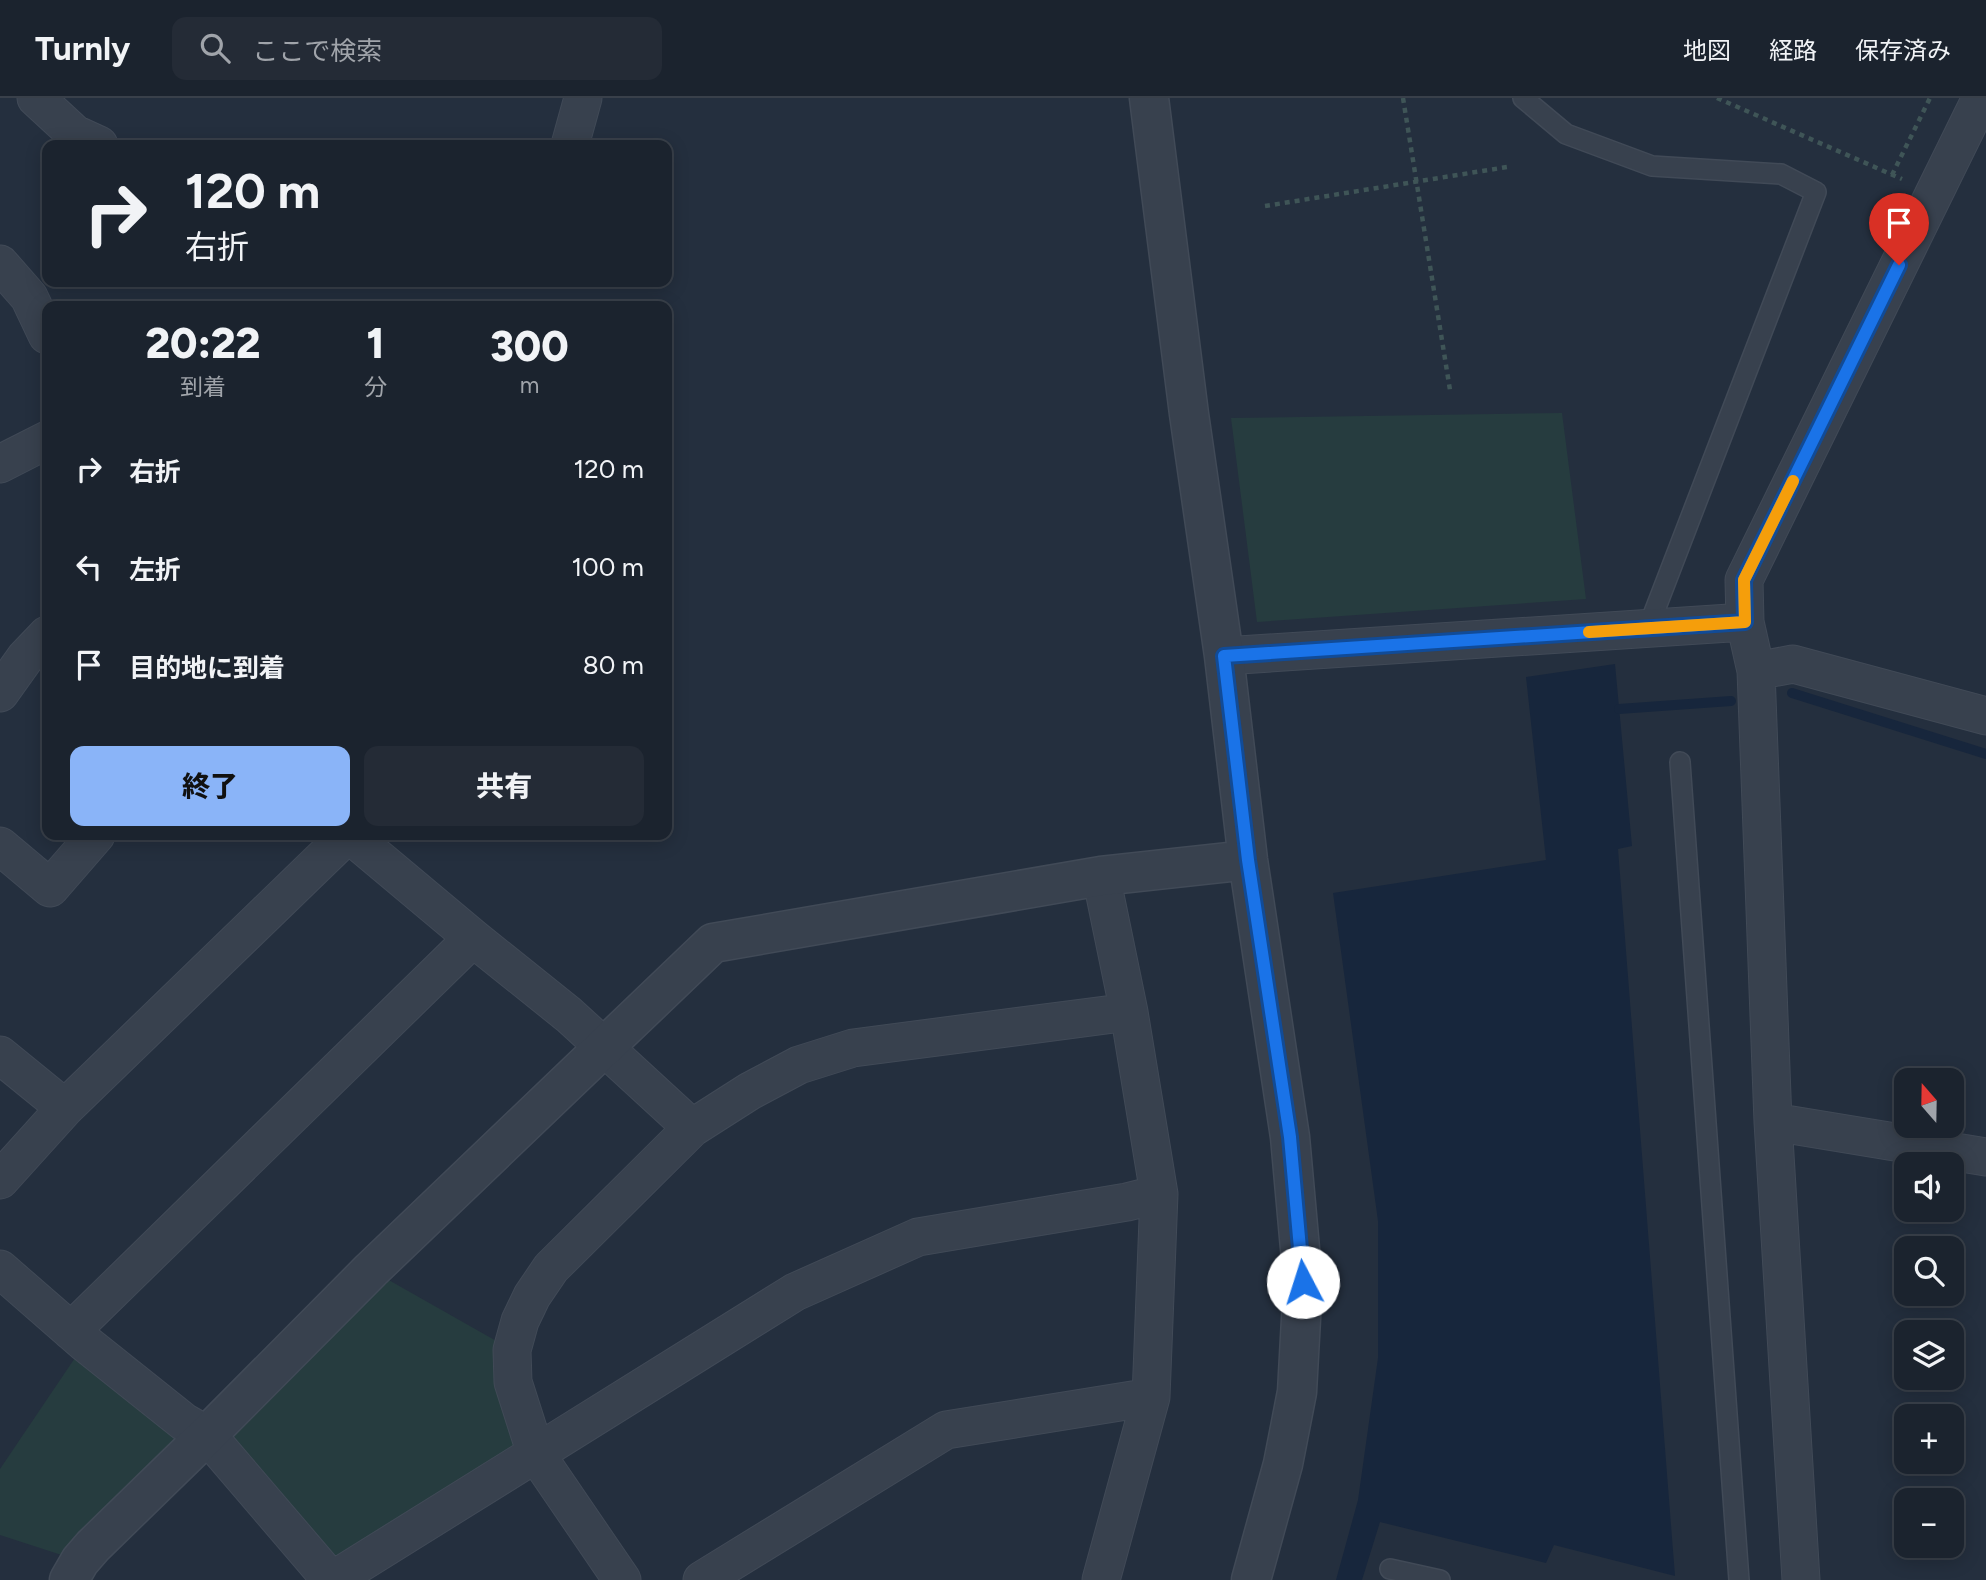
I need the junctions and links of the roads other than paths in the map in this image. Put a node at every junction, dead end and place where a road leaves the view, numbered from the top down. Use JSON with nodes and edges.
{"nodes":[{"id":1,"x":36,"y":98,"type":"edge"},
{"id":2,"x":583,"y":98,"type":"edge"},
{"id":3,"x":1149,"y":98,"type":"edge"},
{"id":4,"x":1523,"y":98,"type":"edge"},
{"id":5,"x":1981,"y":98,"type":"edge"},
{"id":6,"x":88,"y":140,"type":"edge"},
{"id":7,"x":571,"y":140,"type":"edge"},
{"id":8,"x":0,"y":264,"type":"edge"},
{"id":9,"x":42,"y":324,"type":"edge"},
{"id":10,"x":42,"y":443,"type":"edge"},
{"id":11,"x":0,"y":464,"type":"edge"},
{"id":12,"x":1745,"y":622,"type":"junction"},
{"id":13,"x":1647,"y":628,"type":"junction"},
{"id":14,"x":42,"y":640,"type":"edge"},
{"id":15,"x":1224,"y":656,"type":"junction"},
{"id":16,"x":1756,"y":671,"type":"junction"},
{"id":17,"x":0,"y":693,"type":"edge"},
{"id":18,"x":1986,"y":716,"type":"edge"},
{"id":19,"x":1680,"y":762,"type":"dead end"},
{"id":20,"x":92,"y":840,"type":"edge"},
{"id":21,"x":344,"y":840,"type":"edge"},
{"id":22,"x":355,"y":840,"type":"edge"},
{"id":23,"x":0,"y":846,"type":"edge"},
{"id":24,"x":1248,"y":860,"type":"junction"},
{"id":25,"x":1101,"y":876,"type":"junction"},
{"id":26,"x":473,"y":938,"type":"junction"},
{"id":27,"x":1129,"y":1012,"type":"junction"},
{"id":28,"x":603,"y":1049,"type":"junction"},
{"id":29,"x":0,"y":1055,"type":"edge"},
{"id":30,"x":65,"y":1108,"type":"junction"},
{"id":31,"x":1773,"y":1122,"type":"junction"},
{"id":32,"x":692,"y":1128,"type":"junction"},
{"id":33,"x":1986,"y":1157,"type":"edge"},
{"id":34,"x":0,"y":1180,"type":"edge"},
{"id":35,"x":1159,"y":1194,"type":"junction"},
{"id":36,"x":0,"y":1269,"type":"edge"},
{"id":37,"x":71,"y":1331,"type":"junction"},
{"id":38,"x":1151,"y":1397,"type":"junction"},
{"id":39,"x":207,"y":1435,"type":"junction"},
{"id":40,"x":536,"y":1454,"type":"junction"},
{"id":41,"x":1390,"y":1569,"type":"dead end"},
{"id":42,"x":69,"y":1580,"type":"edge"},
{"id":43,"x":332,"y":1580,"type":"edge"},
{"id":44,"x":622,"y":1580,"type":"edge"},
{"id":45,"x":702,"y":1580,"type":"edge"},
{"id":46,"x":1101,"y":1580,"type":"edge"},
{"id":47,"x":1251,"y":1580,"type":"edge"},
{"id":48,"x":1440,"y":1580,"type":"edge"},
{"id":49,"x":1740,"y":1580,"type":"edge"},
{"id":50,"x":1801,"y":1580,"type":"edge"}],
"edges":[{"from":1,"to":6,"type":"street"},
{"from":2,"to":7,"type":"street"},
{"from":3,"to":15,"type":"street"},
{"from":4,"to":13,"type":"lane"},
{"from":5,"to":12,"type":"street"},
{"from":8,"to":9,"type":"street"},
{"from":10,"to":11,"type":"street"},
{"from":12,"to":13,"type":"street"},
{"from":12,"to":16,"type":"street"},
{"from":13,"to":15,"type":"street"},
{"from":14,"to":17,"type":"street"},
{"from":15,"to":24,"type":"street"},
{"from":16,"to":18,"type":"street"},
{"from":16,"to":31,"type":"street"},
{"from":19,"to":49,"type":"lane"},
{"from":20,"to":23,"type":"street"},
{"from":21,"to":30,"type":"street"},
{"from":22,"to":26,"type":"street"},
{"from":24,"to":25,"type":"street"},
{"from":24,"to":47,"type":"street"},
{"from":25,"to":27,"type":"street"},
{"from":25,"to":28,"type":"street"},
{"from":26,"to":28,"type":"street"},
{"from":26,"to":37,"type":"street"},
{"from":27,"to":32,"type":"street"},
{"from":27,"to":35,"type":"street"},
{"from":28,"to":32,"type":"street"},
{"from":28,"to":39,"type":"street"},
{"from":29,"to":30,"type":"street"},
{"from":30,"to":34,"type":"street"},
{"from":31,"to":33,"type":"street"},
{"from":31,"to":50,"type":"street"},
{"from":32,"to":40,"type":"street"},
{"from":35,"to":38,"type":"street"},
{"from":35,"to":40,"type":"street"},
{"from":36,"to":37,"type":"street"},
{"from":37,"to":39,"type":"street"},
{"from":38,"to":45,"type":"street"},
{"from":38,"to":46,"type":"street"},
{"from":39,"to":42,"type":"street"},
{"from":39,"to":43,"type":"street"},
{"from":40,"to":43,"type":"street"},
{"from":40,"to":44,"type":"street"},
{"from":41,"to":48,"type":"lane"}]}
